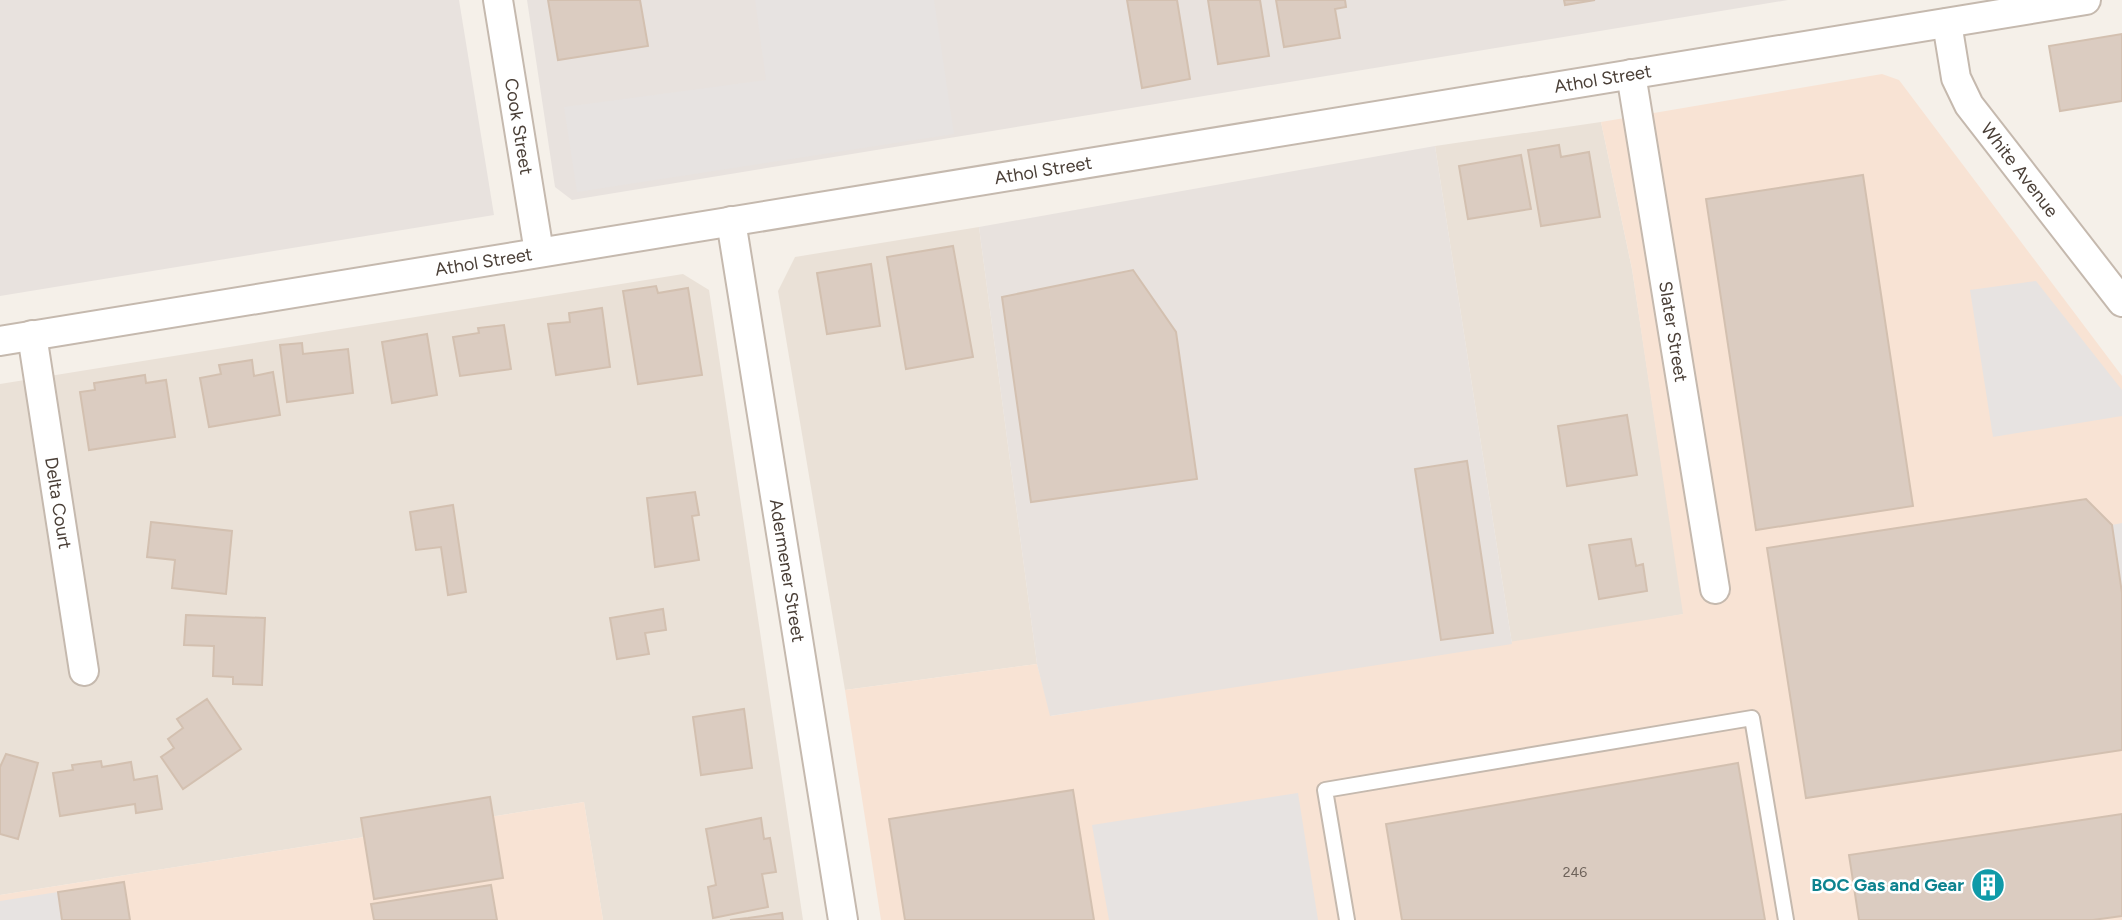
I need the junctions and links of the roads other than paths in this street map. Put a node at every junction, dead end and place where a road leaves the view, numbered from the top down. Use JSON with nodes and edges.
{"nodes":[{"id":1,"x":498,"y":0,"type":"edge"},
{"id":2,"x":2086,"y":0,"type":"edge"},
{"id":3,"x":1947,"y":23,"type":"junction"},
{"id":4,"x":1631,"y":74,"type":"junction"},
{"id":5,"x":732,"y":221,"type":"junction"},
{"id":6,"x":539,"y":252,"type":"junction"},
{"id":7,"x":2122,"y":302,"type":"edge"},
{"id":8,"x":32,"y":335,"type":"junction"},
{"id":9,"x":0,"y":341,"type":"edge"},
{"id":10,"x":1715,"y":589,"type":"dead end"},
{"id":11,"x":84,"y":670,"type":"dead end"},
{"id":12,"x":843,"y":920,"type":"edge"},
{"id":13,"x":1347,"y":920,"type":"edge"},
{"id":14,"x":1786,"y":920,"type":"edge"}],
"edges":[{"from":1,"to":6,"type":"street","name":"Cook Street"},
{"from":2,"to":3,"type":"street","name":"Athol Street"},
{"from":3,"to":4,"type":"street","name":"Athol Street"},
{"from":3,"to":7,"type":"street","name":"White Avenue"},
{"from":4,"to":5,"type":"street","name":"Athol Street"},
{"from":4,"to":10,"type":"street","name":"Slater Street"},
{"from":5,"to":6,"type":"street","name":"Athol Street"},
{"from":5,"to":12,"type":"street","name":"Adermener Street"},
{"from":6,"to":8,"type":"street","name":"Athol Street"},
{"from":8,"to":9,"type":"street","name":"Athol Street"},
{"from":8,"to":11,"type":"street","name":"Delta Court"},
{"from":13,"to":14,"type":"lane"}]}
